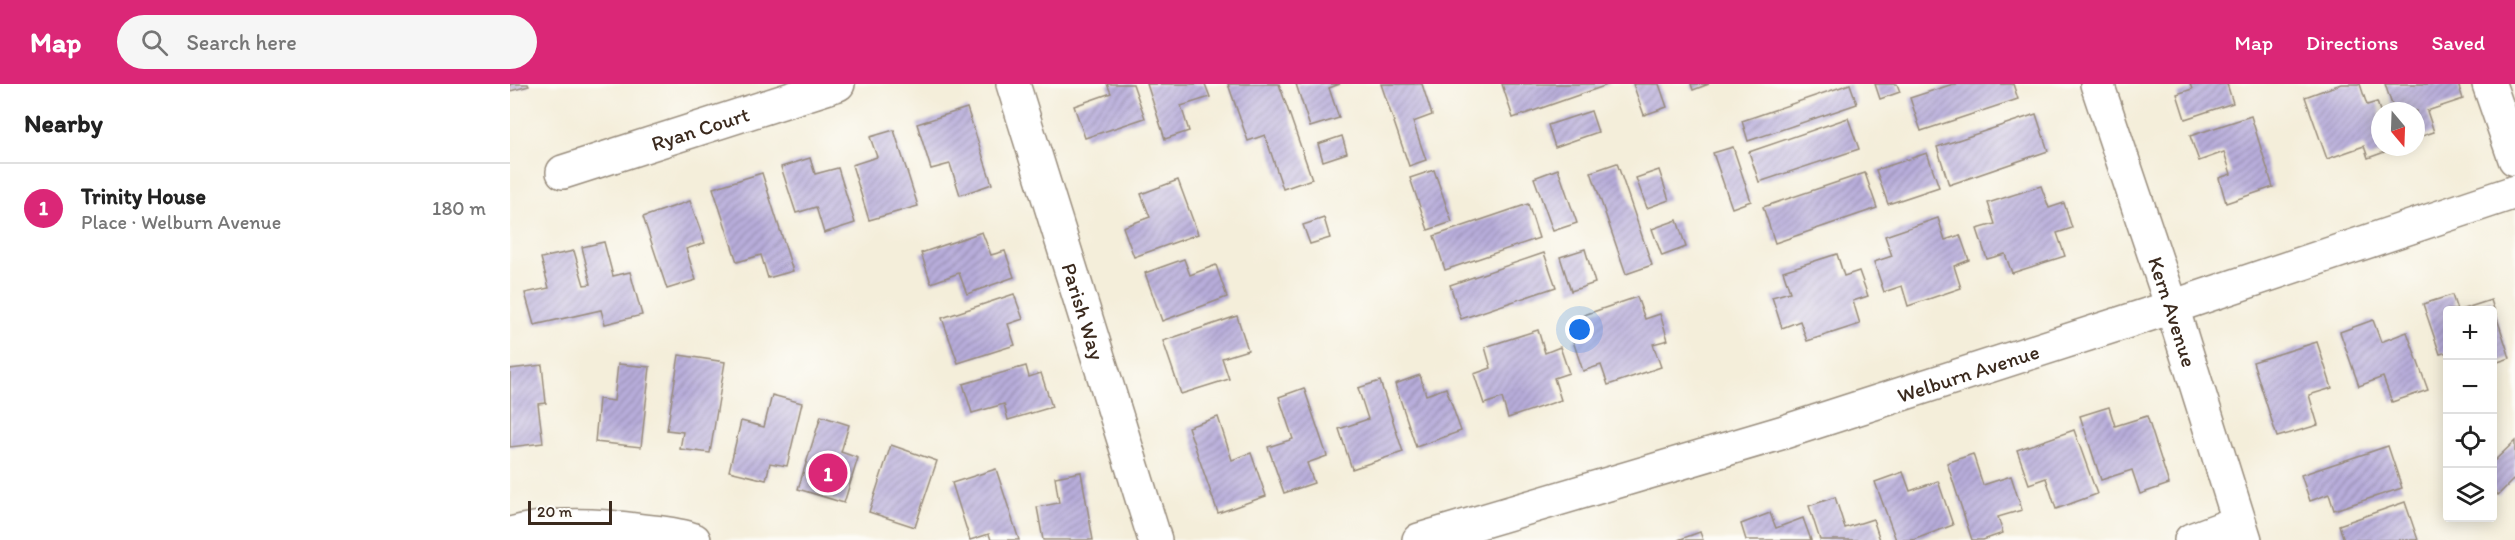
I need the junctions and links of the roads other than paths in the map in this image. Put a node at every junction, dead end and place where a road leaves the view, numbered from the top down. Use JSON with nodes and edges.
{"nodes":[{"id":1,"x":838,"y":84,"type":"edge"},
{"id":2,"x":1013,"y":84,"type":"edge"},
{"id":3,"x":2097,"y":84,"type":"edge"},
{"id":4,"x":2489,"y":84,"type":"edge"},
{"id":5,"x":2515,"y":159,"type":"edge"},
{"id":6,"x":563,"y":172,"type":"dead end"},
{"id":7,"x":2515,"y":192,"type":"edge"},
{"id":8,"x":2172,"y":307,"type":"junction"},
{"id":9,"x":2242,"y":531,"type":"edge"},
{"id":10,"x":510,"y":534,"type":"edge"},
{"id":11,"x":694,"y":540,"type":"edge"},
{"id":12,"x":1155,"y":540,"type":"edge"},
{"id":13,"x":1419,"y":540,"type":"edge"},
{"id":14,"x":2192,"y":540,"type":"edge"}],
"edges":[{"from":1,"to":6,"type":"street","name":"Ryan Court"},
{"from":2,"to":12,"type":"street","name":"Parish Way"},
{"from":3,"to":8,"type":"street","name":"Kern Avenue"},
{"from":4,"to":5,"type":"street"},
{"from":7,"to":8,"type":"street","name":"Welburn Avenue"},
{"from":8,"to":9,"type":"street","name":"Kern Avenue"},
{"from":8,"to":13,"type":"street","name":"Welburn Avenue"},
{"from":9,"to":14,"type":"street"},
{"from":10,"to":11,"type":"street"}]}
